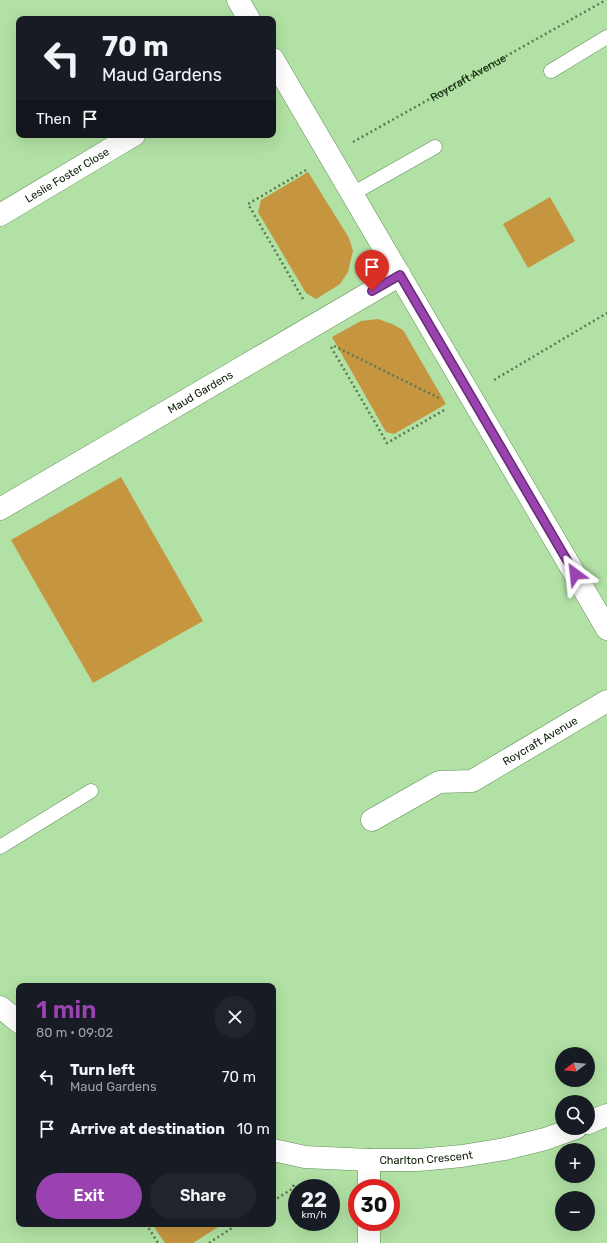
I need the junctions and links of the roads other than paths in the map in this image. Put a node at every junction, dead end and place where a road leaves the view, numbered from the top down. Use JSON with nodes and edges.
{"nodes":[{"id":1,"x":238,"y":0,"type":"edge"},
{"id":2,"x":248,"y":16,"type":"edge"},
{"id":3,"x":607,"y":37,"type":"edge"},
{"id":4,"x":276,"y":64,"type":"edge"},
{"id":5,"x":551,"y":71,"type":"dead end"},
{"id":6,"x":129,"y":138,"type":"edge"},
{"id":7,"x":435,"y":147,"type":"dead end"},
{"id":8,"x":352,"y":194,"type":"junction"},
{"id":9,"x":0,"y":215,"type":"edge"},
{"id":10,"x":400,"y":275,"type":"junction"},
{"id":11,"x":0,"y":509,"type":"edge"},
{"id":12,"x":607,"y":629,"type":"edge"},
{"id":13,"x":607,"y":701,"type":"edge"},
{"id":14,"x":91,"y":790,"type":"dead end"},
{"id":15,"x":372,"y":820,"type":"dead end"},
{"id":16,"x":0,"y":847,"type":"edge"},
{"id":17,"x":0,"y":1007,"type":"edge"},
{"id":18,"x":16,"y":1020,"type":"edge"},
{"id":19,"x":607,"y":1115,"type":"edge"},
{"id":20,"x":595,"y":1120,"type":"edge"},
{"id":21,"x":556,"y":1135,"type":"edge"},
{"id":22,"x":276,"y":1151,"type":"edge"},
{"id":23,"x":369,"y":1160,"type":"junction"},
{"id":24,"x":369,"y":1179,"type":"edge"},
{"id":25,"x":369,"y":1231,"type":"edge"},
{"id":26,"x":369,"y":1243,"type":"edge"}],
"edges":[{"from":1,"to":2,"type":"street"},
{"from":3,"to":5,"type":"lane"},
{"from":4,"to":8,"type":"street"},
{"from":6,"to":9,"type":"street","name":"Leslie Foster Close"},
{"from":7,"to":8,"type":"lane"},
{"from":8,"to":10,"type":"street"},
{"from":10,"to":11,"type":"street","name":"Maud Gardens"},
{"from":10,"to":12,"type":"street"},
{"from":13,"to":15,"type":"street","name":"Roycraft Avenue"},
{"from":14,"to":16,"type":"lane"},
{"from":17,"to":18,"type":"street"},
{"from":19,"to":20,"type":"street"},
{"from":21,"to":23,"type":"street","name":"Charlton Crescent"},
{"from":22,"to":23,"type":"street","name":"Charlton Crescent"},
{"from":23,"to":24,"type":"street"},
{"from":25,"to":26,"type":"street"}]}
